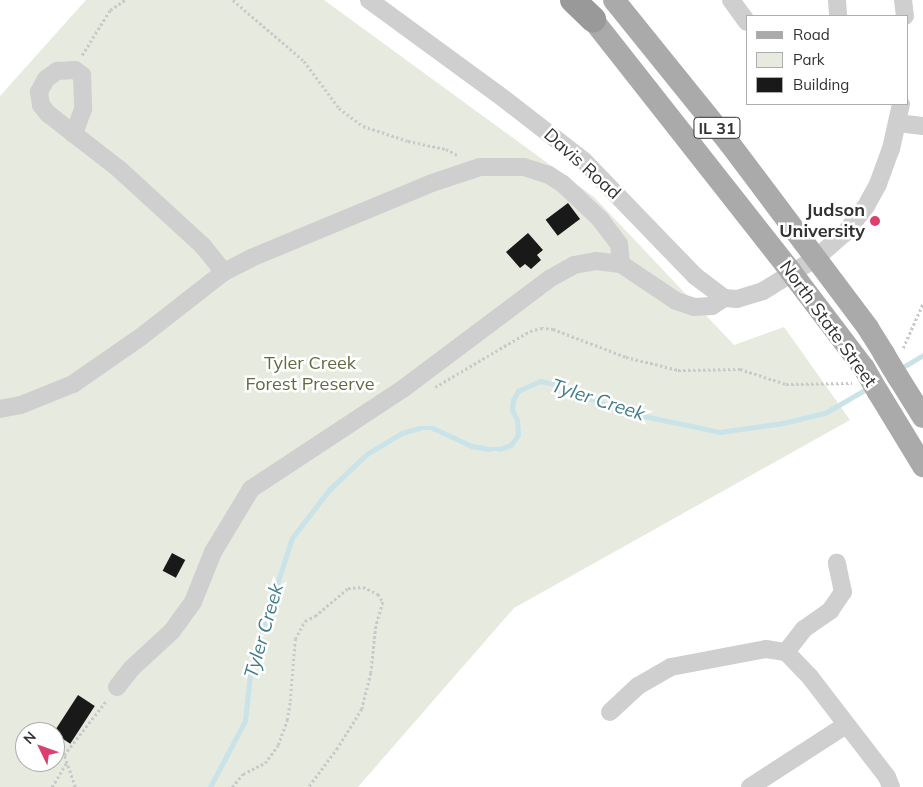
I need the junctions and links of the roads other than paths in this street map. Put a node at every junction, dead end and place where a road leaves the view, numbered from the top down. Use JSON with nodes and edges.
{"nodes":[{"id":1,"x":369,"y":0,"type":"edge"},
{"id":2,"x":614,"y":0,"type":"edge"},
{"id":3,"x":731,"y":0,"type":"edge"},
{"id":4,"x":837,"y":0,"type":"edge"},
{"id":5,"x":903,"y":0,"type":"edge"},
{"id":6,"x":581,"y":6,"type":"edge"},
{"id":7,"x":838,"y":15,"type":"edge"},
{"id":8,"x":905,"y":15,"type":"edge"},
{"id":9,"x":746,"y":21,"type":"edge"},
{"id":10,"x":901,"y":105,"type":"edge"},
{"id":11,"x":898,"y":123,"type":"junction"},
{"id":12,"x":923,"y":126,"type":"edge"},
{"id":13,"x":74,"y":134,"type":"junction"},
{"id":14,"x":816,"y":258,"type":"junction"},
{"id":15,"x":621,"y":264,"type":"junction"},
{"id":16,"x":224,"y":272,"type":"junction"},
{"id":17,"x":791,"y":272,"type":"junction"},
{"id":18,"x":724,"y":298,"type":"junction"},
{"id":19,"x":0,"y":409,"type":"edge"},
{"id":20,"x":923,"y":417,"type":"edge"},
{"id":21,"x":923,"y":466,"type":"edge"},
{"id":22,"x":837,"y":563,"type":"dead end"},
{"id":23,"x":786,"y":652,"type":"junction"},
{"id":24,"x":117,"y":687,"type":"road end"},
{"id":25,"x":610,"y":712,"type":"dead end"},
{"id":26,"x":846,"y":724,"type":"junction"},
{"id":27,"x":750,"y":787,"type":"edge"},
{"id":28,"x":891,"y":787,"type":"edge"}],
"edges":[{"from":1,"to":18,"type":"street","name":"Davis Road"},
{"from":2,"to":14,"type":"main road","name":"North State Street","number":"IL 31"},
{"from":3,"to":9,"type":"street"},
{"from":4,"to":7,"type":"street"},
{"from":5,"to":8,"type":"street"},
{"from":6,"to":17,"type":"main road","name":"North State Street","number":"IL 31"},
{"from":10,"to":11,"type":"street"},
{"from":11,"to":12,"type":"street"},
{"from":11,"to":14,"type":"street"},
{"from":13,"to":13,"type":"street"},
{"from":13,"to":16,"type":"street"},
{"from":14,"to":17,"type":"street"},
{"from":14,"to":20,"type":"main road","name":"North State Street","number":"IL 31","bridge":true},
{"from":15,"to":16,"type":"street"},
{"from":15,"to":18,"type":"street"},
{"from":15,"to":24,"type":"street"},
{"from":16,"to":19,"type":"street"},
{"from":17,"to":18,"type":"street"},
{"from":17,"to":21,"type":"main road","name":"North State Street","number":"IL 31","bridge":true},
{"from":22,"to":23,"type":"street"},
{"from":23,"to":25,"type":"street"},
{"from":23,"to":26,"type":"street"},
{"from":26,"to":27,"type":"street"},
{"from":26,"to":28,"type":"street"}]}
